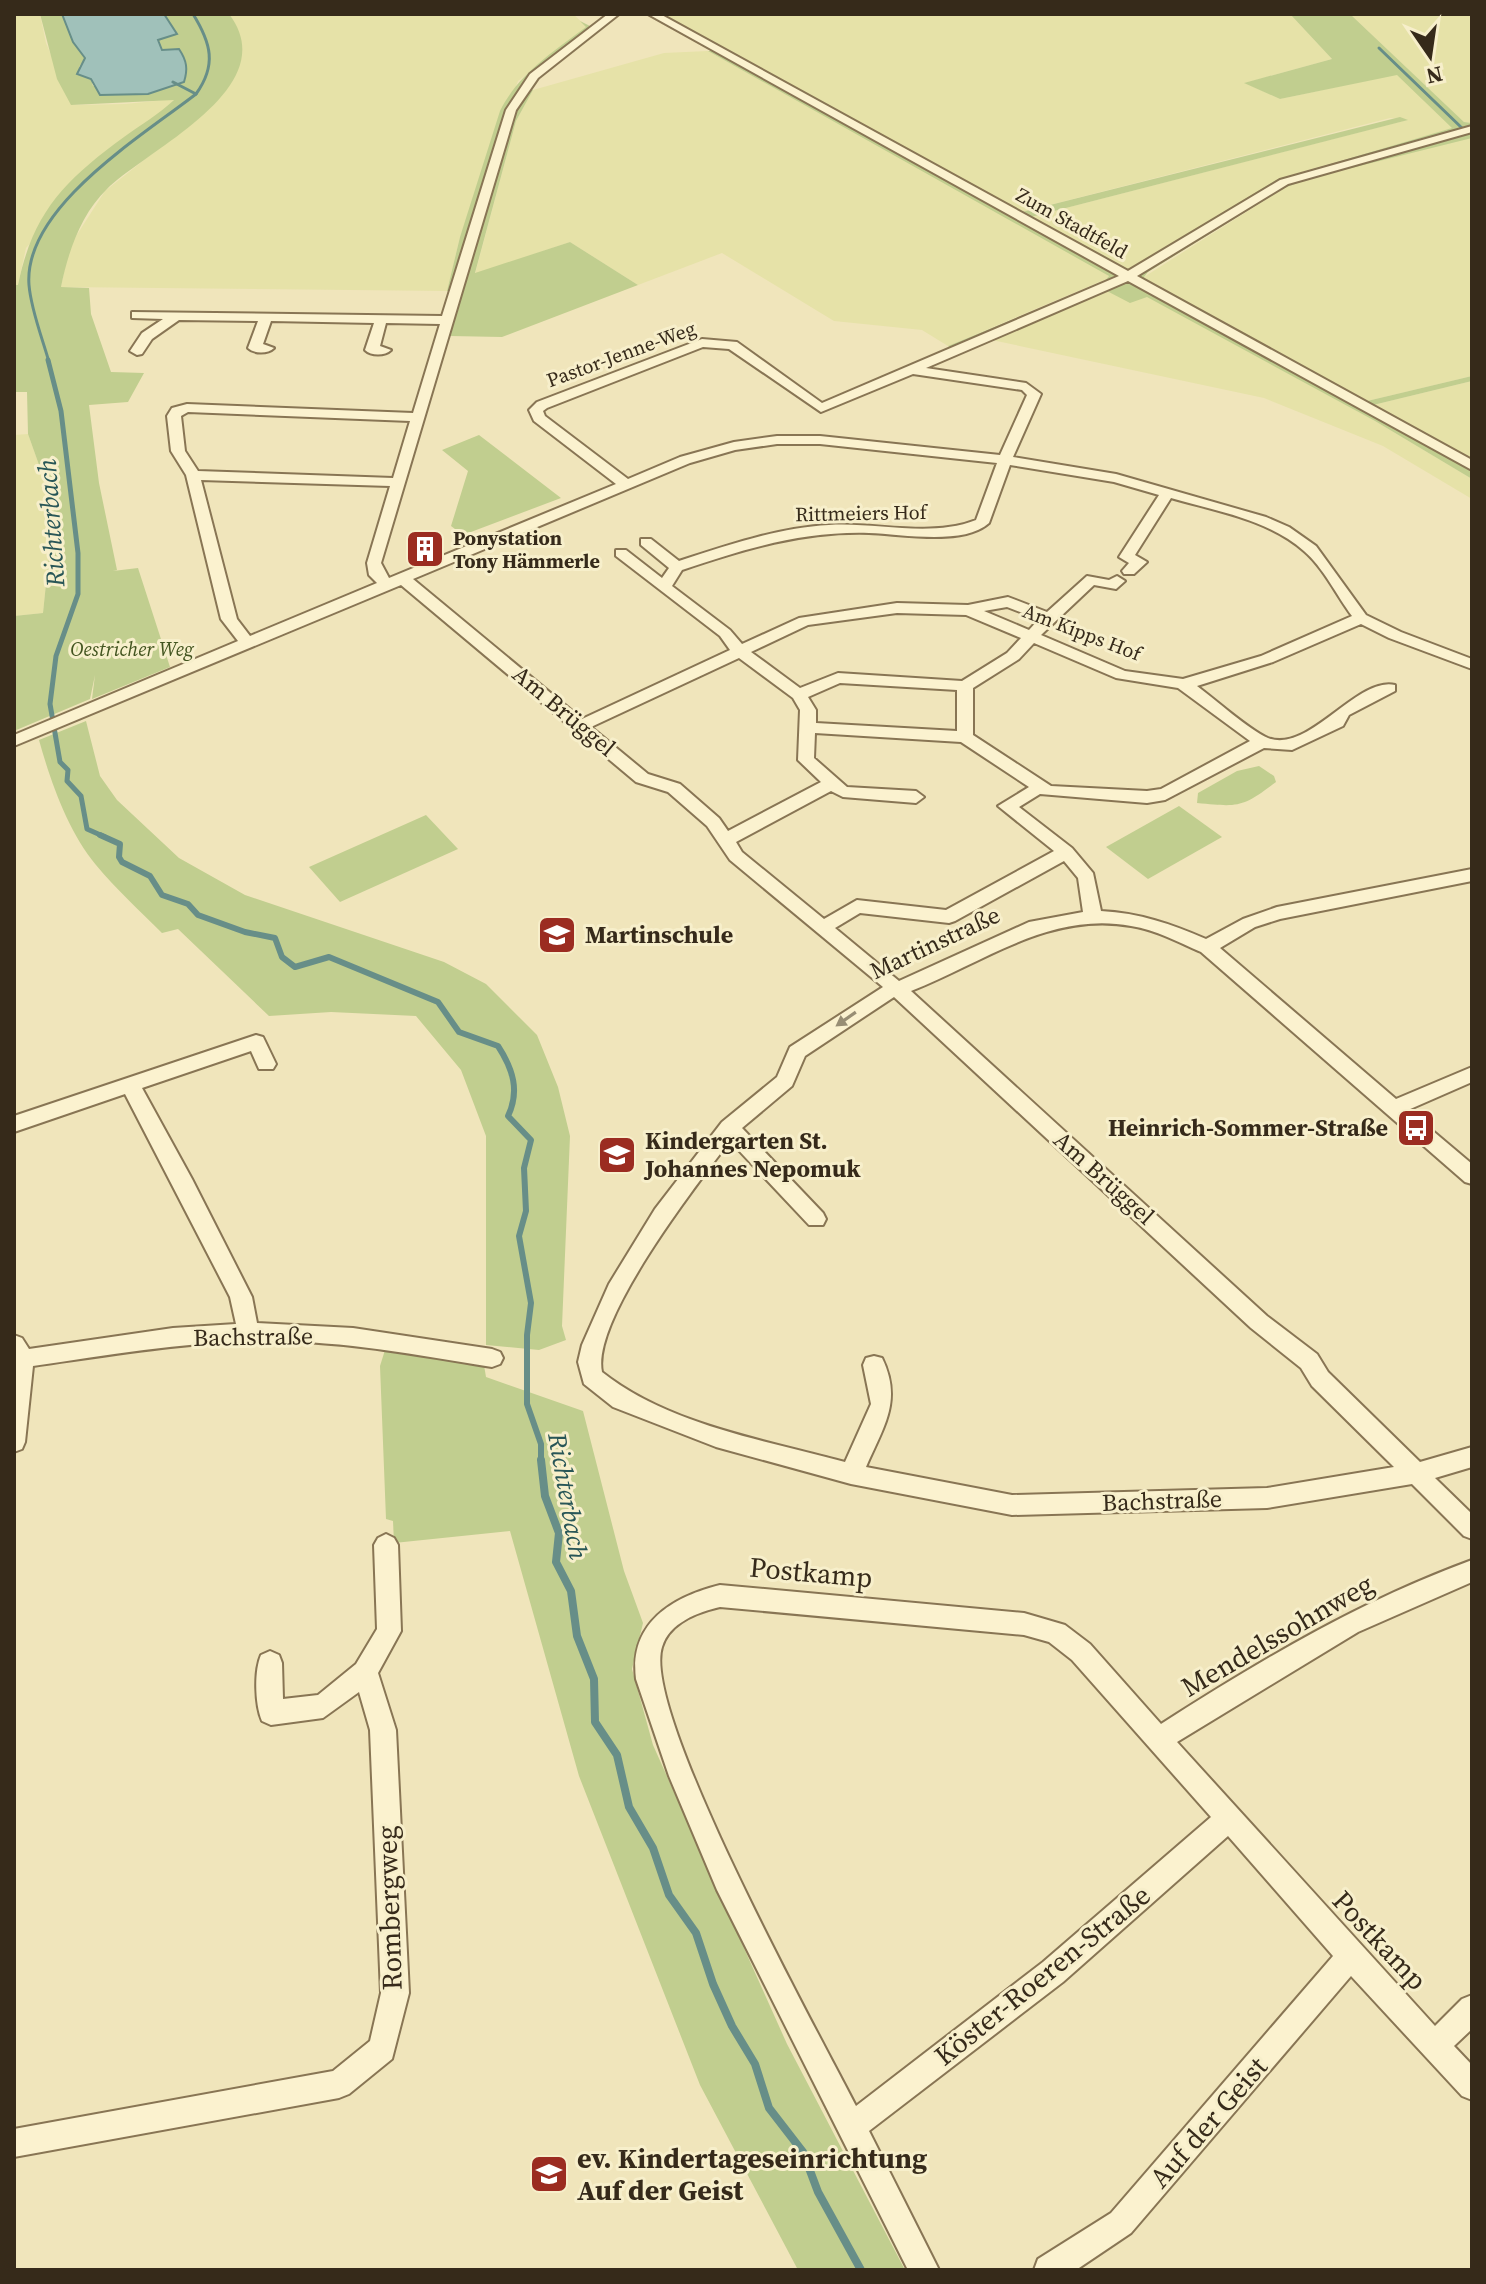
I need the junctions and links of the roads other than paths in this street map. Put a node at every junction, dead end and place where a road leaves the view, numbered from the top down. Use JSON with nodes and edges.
{"nodes":[{"id":1,"x":614,"y":14,"type":"edge"},
{"id":2,"x":653,"y":14,"type":"edge"},
{"id":3,"x":1472,"y":129,"type":"edge"},
{"id":4,"x":1127,"y":277,"type":"junction"},
{"id":5,"x":137,"y":315,"type":"dead end"},
{"id":6,"x":176,"y":316,"type":"junction"},
{"id":7,"x":266,"y":317,"type":"junction"},
{"id":8,"x":381,"y":319,"type":"junction"},
{"id":9,"x":449,"y":320,"type":"junction"},
{"id":10,"x":255,"y":348,"type":"dead end"},
{"id":11,"x":372,"y":350,"type":"dead end"},
{"id":12,"x":137,"y":351,"type":"dead end"},
{"id":13,"x":914,"y":370,"type":"junction"},
{"id":14,"x":821,"y":408,"type":"junction"},
{"id":15,"x":420,"y":417,"type":"junction"},
{"id":16,"x":820,"y":440,"type":"junction"},
{"id":17,"x":1005,"y":460,"type":"junction"},
{"id":18,"x":1472,"y":466,"type":"edge"},
{"id":19,"x":193,"y":475,"type":"junction"},
{"id":20,"x":399,"y":482,"type":"junction"},
{"id":21,"x":627,"y":485,"type":"junction"},
{"id":22,"x":1167,"y":493,"type":"junction"},
{"id":23,"x":677,"y":567,"type":"junction"},
{"id":24,"x":394,"y":581,"type":"junction"},
{"id":25,"x":664,"y":587,"type":"junction"},
{"id":26,"x":968,"y":610,"type":"junction"},
{"id":27,"x":1049,"y":618,"type":"junction"},
{"id":28,"x":1361,"y":618,"type":"junction"},
{"id":29,"x":1031,"y":637,"type":"junction"},
{"id":30,"x":247,"y":643,"type":"junction"},
{"id":31,"x":738,"y":650,"type":"junction"},
{"id":32,"x":1472,"y":664,"type":"edge"},
{"id":33,"x":1183,"y":684,"type":"junction"},
{"id":34,"x":965,"y":686,"type":"junction"},
{"id":35,"x":1389,"y":688,"type":"dead end"},
{"id":36,"x":799,"y":695,"type":"junction"},
{"id":37,"x":581,"y":726,"type":"junction"},
{"id":38,"x":809,"y":728,"type":"junction"},
{"id":39,"x":965,"y":737,"type":"junction"},
{"id":40,"x":14,"y":741,"type":"edge"},
{"id":41,"x":1262,"y":742,"type":"junction"},
{"id":42,"x":833,"y":783,"type":"junction"},
{"id":43,"x":1039,"y":788,"type":"junction"},
{"id":44,"x":916,"y":797,"type":"dead end"},
{"id":45,"x":726,"y":840,"type":"junction"},
{"id":46,"x":1066,"y":852,"type":"junction"},
{"id":47,"x":1472,"y":875,"type":"edge"},
{"id":48,"x":1093,"y":917,"type":"junction"},
{"id":49,"x":824,"y":927,"type":"junction"},
{"id":50,"x":1207,"y":947,"type":"junction"},
{"id":51,"x":897,"y":988,"type":"junction"},
{"id":52,"x":266,"y":1064,"type":"dead end"},
{"id":53,"x":1472,"y":1074,"type":"edge"},
{"id":54,"x":130,"y":1085,"type":"junction"},
{"id":55,"x":1393,"y":1108,"type":"junction"},
{"id":56,"x":14,"y":1124,"type":"edge"},
{"id":57,"x":729,"y":1127,"type":"junction"},
{"id":58,"x":1472,"y":1176,"type":"edge"},
{"id":59,"x":816,"y":1219,"type":"dead end"},
{"id":60,"x":246,"y":1332,"type":"junction"},
{"id":61,"x":17,"y":1354,"type":"edge"},
{"id":62,"x":492,"y":1358,"type":"dead end"},
{"id":63,"x":874,"y":1365,"type":"dead end"},
{"id":64,"x":590,"y":1370,"type":"joint"},
{"id":65,"x":14,"y":1442,"type":"edge"},
{"id":66,"x":1472,"y":1457,"type":"edge"},
{"id":67,"x":851,"y":1474,"type":"junction"},
{"id":68,"x":1414,"y":1474,"type":"junction"},
{"id":69,"x":1472,"y":1529,"type":"edge"},
{"id":70,"x":386,"y":1545,"type":"dead end"},
{"id":71,"x":1472,"y":1571,"type":"edge"},
{"id":72,"x":270,"y":1663,"type":"dead end"},
{"id":73,"x":365,"y":1672,"type":"junction"},
{"id":74,"x":1159,"y":1739,"type":"junction"},
{"id":75,"x":1228,"y":1819,"type":"junction"},
{"id":76,"x":1351,"y":1956,"type":"junction"},
{"id":77,"x":1472,"y":2009,"type":"edge"},
{"id":78,"x":1435,"y":2046,"type":"junction"},
{"id":79,"x":1472,"y":2086,"type":"edge"},
{"id":80,"x":851,"y":2127,"type":"junction"},
{"id":81,"x":14,"y":2143,"type":"edge"},
{"id":82,"x":924,"y":2270,"type":"edge"},
{"id":83,"x":1049,"y":2270,"type":"edge"}],
"edges":[{"from":1,"to":9,"type":"street"},
{"from":2,"to":4,"type":"street","name":"Zum Stadtfeld"},
{"from":3,"to":4,"type":"street"},
{"from":4,"to":13,"type":"street"},
{"from":4,"to":18,"type":"street","name":"Zum Stadtfeld"},
{"from":5,"to":6,"type":"street"},
{"from":6,"to":7,"type":"street"},
{"from":6,"to":12,"type":"street"},
{"from":7,"to":8,"type":"street"},
{"from":7,"to":10,"type":"street"},
{"from":8,"to":9,"type":"street"},
{"from":8,"to":11,"type":"street"},
{"from":9,"to":15,"type":"street"},
{"from":13,"to":14,"type":"street"},
{"from":13,"to":17,"type":"street"},
{"from":14,"to":16,"type":"street"},
{"from":14,"to":21,"type":"street","name":"Pastor-Jenne-Weg"},
{"from":15,"to":19,"type":"street"},
{"from":15,"to":20,"type":"street"},
{"from":16,"to":17,"type":"street"},
{"from":16,"to":21,"type":"street"},
{"from":17,"to":22,"type":"street"},
{"from":17,"to":23,"type":"street","name":"Rittmeiers Hof"},
{"from":19,"to":20,"type":"street"},
{"from":19,"to":30,"type":"street"},
{"from":20,"to":24,"type":"street"},
{"from":21,"to":24,"type":"street"},
{"from":22,"to":27,"type":"street","name":"Am Kipps Hof"},
{"from":22,"to":28,"type":"street"},
{"from":23,"to":25,"type":"street"},
{"from":23,"to":25,"type":"street"},
{"from":24,"to":30,"type":"street"},
{"from":24,"to":37,"type":"street","name":"Am Brüggel"},
{"from":25,"to":31,"type":"street"},
{"from":26,"to":27,"type":"street","name":"Am Kipps Hof"},
{"from":26,"to":29,"type":"street","name":"Am Kipps Hof"},
{"from":26,"to":31,"type":"street","name":"Am Kipps Hof"},
{"from":27,"to":29,"type":"street"},
{"from":28,"to":32,"type":"street"},
{"from":28,"to":33,"type":"street","name":"Am Kipps Hof"},
{"from":29,"to":33,"type":"street","name":"Am Kipps Hof"},
{"from":29,"to":34,"type":"street"},
{"from":30,"to":40,"type":"street"},
{"from":31,"to":36,"type":"street"},
{"from":31,"to":37,"type":"street","name":"Am Kipps Hof"},
{"from":33,"to":41,"type":"street","name":"Am Kipps Hof"},
{"from":34,"to":36,"type":"street"},
{"from":34,"to":39,"type":"street"},
{"from":35,"to":41,"type":"street"},
{"from":36,"to":38,"type":"street"},
{"from":37,"to":45,"type":"street","name":"Am Brüggel"},
{"from":38,"to":39,"type":"street"},
{"from":38,"to":42,"type":"street"},
{"from":39,"to":43,"type":"street"},
{"from":41,"to":43,"type":"street"},
{"from":42,"to":44,"type":"street"},
{"from":42,"to":45,"type":"street"},
{"from":43,"to":46,"type":"street"},
{"from":45,"to":49,"type":"street","name":"Am Brüggel"},
{"from":46,"to":48,"type":"street"},
{"from":46,"to":49,"type":"street"},
{"from":47,"to":50,"type":"street"},
{"from":48,"to":50,"type":"street","name":"Martinstraße"},
{"from":48,"to":51,"type":"street","name":"Martinstraße"},
{"from":49,"to":51,"type":"street","name":"Am Brüggel"},
{"from":50,"to":55,"type":"street","name":"Martinstraße"},
{"from":51,"to":57,"type":"street","name":"Martinstraße","one_way":true},
{"from":51,"to":68,"type":"street","name":"Am Brüggel"},
{"from":52,"to":54,"type":"street"},
{"from":53,"to":55,"type":"street"},
{"from":54,"to":56,"type":"street"},
{"from":54,"to":60,"type":"street"},
{"from":55,"to":58,"type":"street","name":"Martinstraße"},
{"from":57,"to":59,"type":"street"},
{"from":57,"to":64,"type":"street","name":"Martinstraße"},
{"from":60,"to":61,"type":"street","name":"Bachstraße"},
{"from":60,"to":62,"type":"street","name":"Bachstraße"},
{"from":61,"to":65,"type":"street"},
{"from":63,"to":67,"type":"street"},
{"from":64,"to":67,"type":"street","name":"Bachstraße"},
{"from":66,"to":68,"type":"street","name":"Bachstraße"},
{"from":67,"to":68,"type":"street","name":"Bachstraße"},
{"from":68,"to":69,"type":"street","name":"Am Brüggel"},
{"from":70,"to":73,"type":"street"},
{"from":71,"to":74,"type":"street","name":"Mendelssohnweg"},
{"from":72,"to":73,"type":"street"},
{"from":73,"to":81,"type":"street","name":"Rombergweg"},
{"from":74,"to":75,"type":"street","name":"Postkamp"},
{"from":74,"to":80,"type":"street","name":"Postkamp"},
{"from":75,"to":76,"type":"street","name":"Postkamp"},
{"from":75,"to":80,"type":"street","name":"Köster-Roeren-Straße"},
{"from":76,"to":78,"type":"street","name":"Postkamp"},
{"from":76,"to":83,"type":"street","name":"Auf der Geist"},
{"from":77,"to":78,"type":"street"},
{"from":78,"to":79,"type":"street","name":"Postkamp"},
{"from":80,"to":82,"type":"street","name":"Postkamp"}]}
